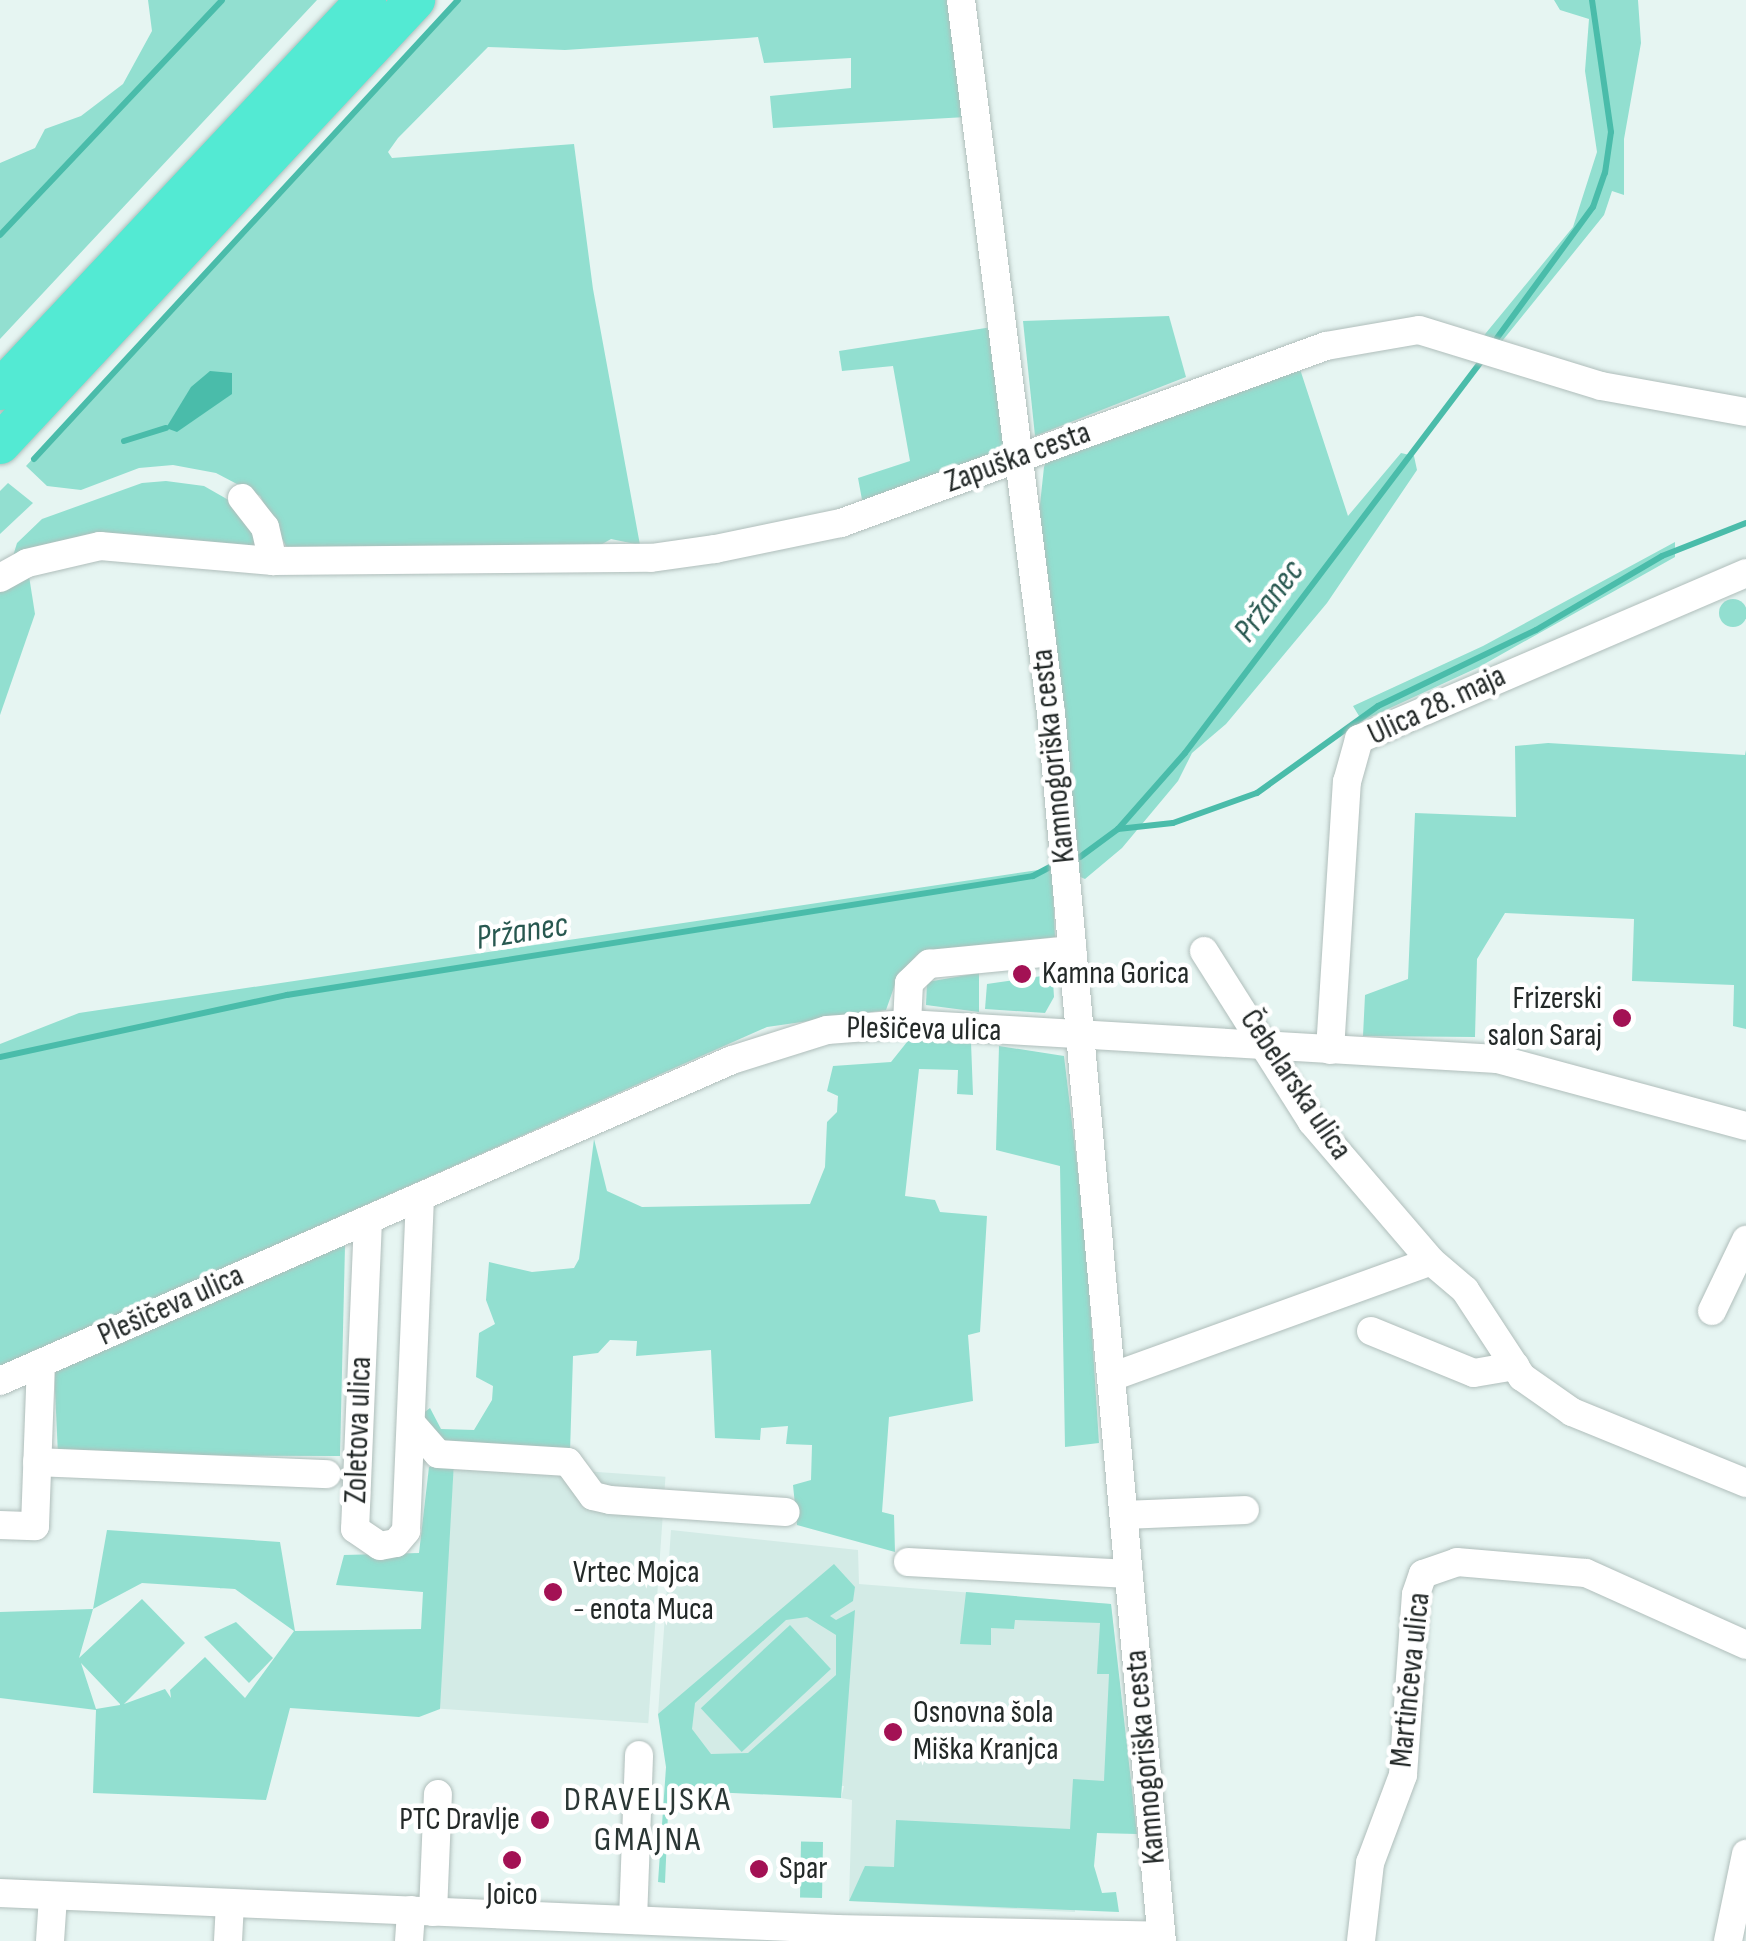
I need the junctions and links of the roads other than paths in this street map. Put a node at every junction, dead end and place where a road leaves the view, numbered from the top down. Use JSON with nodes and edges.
{"nodes":[{"id":1,"x":366,"y":0,"type":"edge"},
{"id":2,"x":415,"y":0,"type":"edge"},
{"id":3,"x":962,"y":0,"type":"edge"},
{"id":4,"x":0,"y":390,"type":"edge"},
{"id":5,"x":1746,"y":412,"type":"edge"},
{"id":6,"x":0,"y":444,"type":"edge"},
{"id":7,"x":1019,"y":459,"type":"junction"},
{"id":8,"x":242,"y":498,"type":"dead end"},
{"id":9,"x":273,"y":562,"type":"junction"},
{"id":10,"x":1746,"y":572,"type":"edge"},
{"id":11,"x":0,"y":578,"type":"edge"},
{"id":12,"x":1072,"y":950,"type":"junction"},
{"id":13,"x":1204,"y":951,"type":"dead end"},
{"id":14,"x":907,"y":1024,"type":"junction"},
{"id":15,"x":1079,"y":1035,"type":"junction"},
{"id":16,"x":1272,"y":1050,"type":"junction"},
{"id":17,"x":1330,"y":1050,"type":"junction"},
{"id":18,"x":1746,"y":1126,"type":"edge"},
{"id":19,"x":420,"y":1198,"type":"junction"},
{"id":20,"x":368,"y":1220,"type":"junction"},
{"id":21,"x":1746,"y":1240,"type":"edge"},
{"id":22,"x":1431,"y":1261,"type":"junction"},
{"id":23,"x":1712,"y":1311,"type":"dead end"},
{"id":24,"x":1372,"y":1330,"type":"dead end"},
{"id":25,"x":41,"y":1364,"type":"junction"},
{"id":26,"x":1515,"y":1366,"type":"junction"},
{"id":27,"x":1114,"y":1376,"type":"junction"},
{"id":28,"x":0,"y":1381,"type":"edge"},
{"id":29,"x":412,"y":1423,"type":"junction"},
{"id":30,"x":37,"y":1462,"type":"junction"},
{"id":31,"x":327,"y":1474,"type":"dead end"},
{"id":32,"x":1746,"y":1483,"type":"edge"},
{"id":33,"x":1245,"y":1510,"type":"dead end"},
{"id":34,"x":786,"y":1512,"type":"dead end"},
{"id":35,"x":1125,"y":1515,"type":"junction"},
{"id":36,"x":0,"y":1525,"type":"edge"},
{"id":37,"x":908,"y":1562,"type":"dead end"},
{"id":38,"x":1129,"y":1574,"type":"junction"},
{"id":39,"x":1746,"y":1644,"type":"edge"},
{"id":40,"x":638,"y":1755,"type":"dead end"},
{"id":41,"x":438,"y":1794,"type":"dead end"},
{"id":42,"x":1746,"y":1854,"type":"edge"},
{"id":43,"x":0,"y":1894,"type":"edge"},
{"id":44,"x":53,"y":1897,"type":"junction"},
{"id":45,"x":230,"y":1905,"type":"junction"},
{"id":46,"x":422,"y":1911,"type":"junction"},
{"id":47,"x":634,"y":1920,"type":"junction"},
{"id":48,"x":593,"y":1930,"type":"edge"},
{"id":49,"x":948,"y":1937,"type":"edge"},
{"id":50,"x":1161,"y":1938,"type":"edge"},
{"id":51,"x":50,"y":1941,"type":"edge"},
{"id":52,"x":228,"y":1941,"type":"edge"},
{"id":53,"x":409,"y":1941,"type":"edge"},
{"id":54,"x":1361,"y":1941,"type":"edge"},
{"id":55,"x":1728,"y":1941,"type":"edge"}],
"edges":[{"from":1,"to":4,"type":"highway"},
{"from":2,"to":6,"type":"highway"},
{"from":3,"to":7,"type":"street","name":"Kamnogoriška cesta"},
{"from":5,"to":7,"type":"street","name":"Zapuška cesta"},
{"from":7,"to":9,"type":"street","name":"Zapuška cesta"},
{"from":7,"to":12,"type":"street","name":"Kamnogoriška cesta"},
{"from":8,"to":9,"type":"street"},
{"from":9,"to":11,"type":"street","name":"Zapuška cesta"},
{"from":10,"to":17,"type":"street","name":"Ulica 28. maja"},
{"from":12,"to":14,"type":"street"},
{"from":12,"to":15,"type":"street","name":"Kamnogoriška cesta"},
{"from":13,"to":16,"type":"street","name":"Čebelarska ulica"},
{"from":14,"to":15,"type":"street","name":"Plešičeva ulica"},
{"from":14,"to":19,"type":"street","name":"Plešičeva ulica"},
{"from":15,"to":16,"type":"street","name":"Plešičeva ulica"},
{"from":15,"to":27,"type":"street","name":"Kamnogoriška cesta"},
{"from":16,"to":17,"type":"street","name":"Plešičeva ulica"},
{"from":16,"to":22,"type":"street","name":"Čebelarska ulica"},
{"from":17,"to":18,"type":"street","name":"Plešičeva ulica"},
{"from":19,"to":20,"type":"street","name":"Plešičeva ulica"},
{"from":19,"to":29,"type":"street","name":"Zoletova ulica"},
{"from":20,"to":25,"type":"street","name":"Plešičeva ulica"},
{"from":20,"to":29,"type":"street","name":"Zoletova ulica"},
{"from":21,"to":23,"type":"street"},
{"from":22,"to":26,"type":"street","name":"Čebelarska ulica"},
{"from":22,"to":27,"type":"street"},
{"from":24,"to":26,"type":"street"},
{"from":25,"to":28,"type":"street","name":"Plešičeva ulica"},
{"from":25,"to":30,"type":"street"},
{"from":26,"to":32,"type":"street","name":"Čebelarska ulica"},
{"from":27,"to":35,"type":"street","name":"Kamnogoriška cesta"},
{"from":29,"to":34,"type":"street","name":"Zoletova ulica"},
{"from":30,"to":31,"type":"street"},
{"from":30,"to":36,"type":"street"},
{"from":33,"to":35,"type":"street"},
{"from":35,"to":38,"type":"street","name":"Kamnogoriška cesta"},
{"from":37,"to":38,"type":"street"},
{"from":38,"to":50,"type":"street","name":"Kamnogoriška cesta"},
{"from":39,"to":54,"type":"street","name":"Martinčeva ulica"},
{"from":40,"to":47,"type":"street"},
{"from":41,"to":46,"type":"street"},
{"from":42,"to":55,"type":"street"},
{"from":43,"to":44,"type":"street"},
{"from":44,"to":45,"type":"street"},
{"from":44,"to":51,"type":"street"},
{"from":45,"to":46,"type":"street"},
{"from":45,"to":52,"type":"street"},
{"from":46,"to":48,"type":"street"},
{"from":46,"to":53,"type":"street"},
{"from":47,"to":48,"type":"street"},
{"from":47,"to":49,"type":"street"},
{"from":49,"to":50,"type":"street"}]}
